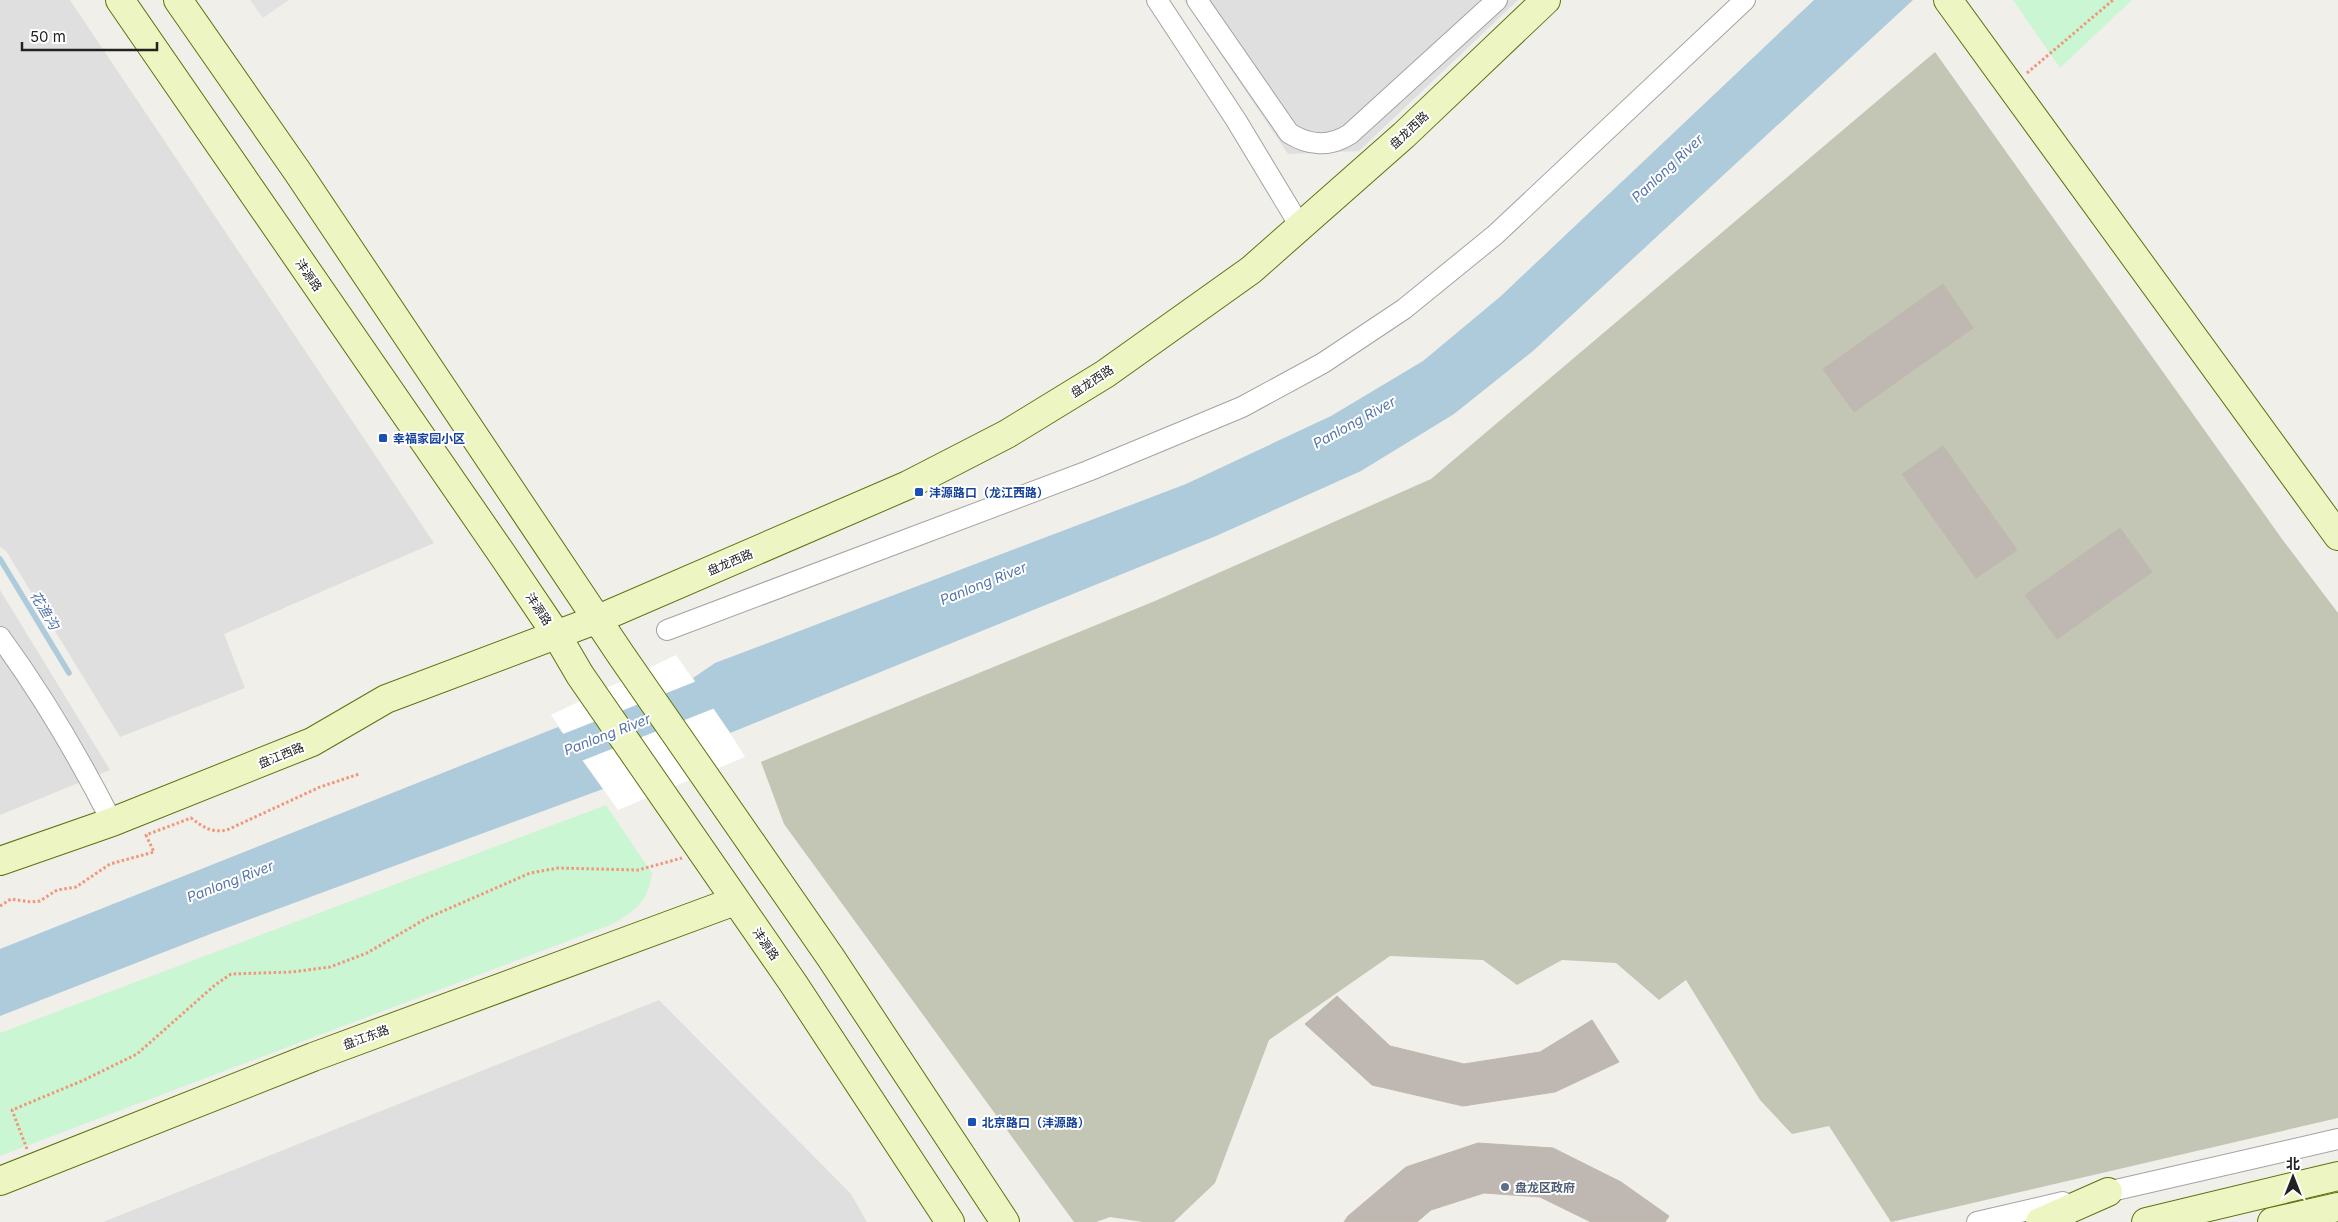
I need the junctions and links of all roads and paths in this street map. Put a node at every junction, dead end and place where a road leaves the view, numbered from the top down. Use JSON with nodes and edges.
{"nodes":[{"id":1,"x":120,"y":0,"type":"edge"},
{"id":2,"x":178,"y":0,"type":"edge"},
{"id":3,"x":1157,"y":0,"type":"edge"},
{"id":4,"x":1197,"y":0,"type":"edge"},
{"id":5,"x":1497,"y":0,"type":"edge"},
{"id":6,"x":1546,"y":0,"type":"edge"},
{"id":7,"x":1746,"y":0,"type":"edge"},
{"id":8,"x":2113,"y":0,"type":"edge"},
{"id":9,"x":1953,"y":8,"type":"edge"},
{"id":10,"x":2012,"y":87,"type":"junction"},
{"id":11,"x":1300,"y":226,"type":"junction"},
{"id":12,"x":2338,"y":536,"type":"edge"},
{"id":13,"x":598,"y":619,"type":"junction"},
{"id":14,"x":667,"y":630,"type":"dead end"},
{"id":15,"x":556,"y":634,"type":"junction"},
{"id":16,"x":0,"y":637,"type":"edge"},
{"id":17,"x":359,"y":774,"type":"dead end"},
{"id":18,"x":112,"y":822,"type":"junction"},
{"id":19,"x":702,"y":852,"type":"junction"},
{"id":20,"x":0,"y":861,"type":"edge"},
{"id":21,"x":735,"y":900,"type":"junction"},
{"id":22,"x":0,"y":906,"type":"edge"},
{"id":23,"x":2338,"y":1138,"type":"edge"},
{"id":24,"x":35,"y":1168,"type":"junction"},
{"id":25,"x":2338,"y":1176,"type":"edge"},
{"id":26,"x":0,"y":1181,"type":"edge"},
{"id":27,"x":2108,"y":1192,"type":"junction"},
{"id":28,"x":2338,"y":1207,"type":"edge"},
{"id":29,"x":950,"y":1222,"type":"edge"},
{"id":30,"x":1004,"y":1222,"type":"edge"},
{"id":31,"x":1977,"y":1222,"type":"edge"},
{"id":32,"x":2040,"y":1222,"type":"edge"},
{"id":33,"x":2146,"y":1222,"type":"edge"},
{"id":34,"x":2272,"y":1222,"type":"edge"}],
"edges":[{"from":1,"to":15,"type":"main road","name":"沣源路"},
{"from":2,"to":13,"type":"main road"},
{"from":3,"to":11,"type":"street"},
{"from":4,"to":5,"type":"street"},
{"from":6,"to":11,"type":"main road","name":"盘龙西路"},
{"from":7,"to":14,"type":"street"},
{"from":8,"to":10,"type":"path"},
{"from":9,"to":10,"type":"main road"},
{"from":10,"to":12,"type":"main road"},
{"from":11,"to":13,"type":"main road","name":"盘龙西路"},
{"from":13,"to":15,"type":"main road","name":"盘龙西路"},
{"from":13,"to":30,"type":"main road"},
{"from":15,"to":18,"type":"main road","name":"盘江西路"},
{"from":15,"to":19,"type":"main road","name":"沣源路"},
{"from":16,"to":18,"type":"street"},
{"from":17,"to":22,"type":"path"},
{"from":18,"to":20,"type":"main road","name":"盘江西路"},
{"from":19,"to":21,"type":"main road","name":"沣源路"},
{"from":19,"to":24,"type":"path"},
{"from":21,"to":24,"type":"main road","name":"盘江东路"},
{"from":21,"to":29,"type":"main road","name":"沣源路"},
{"from":23,"to":27,"type":"street"},
{"from":24,"to":26,"type":"main road","name":"盘江东路"},
{"from":25,"to":33,"type":"main road"},
{"from":27,"to":31,"type":"street"},
{"from":27,"to":32,"type":"main road"},
{"from":28,"to":34,"type":"main road"}]}
